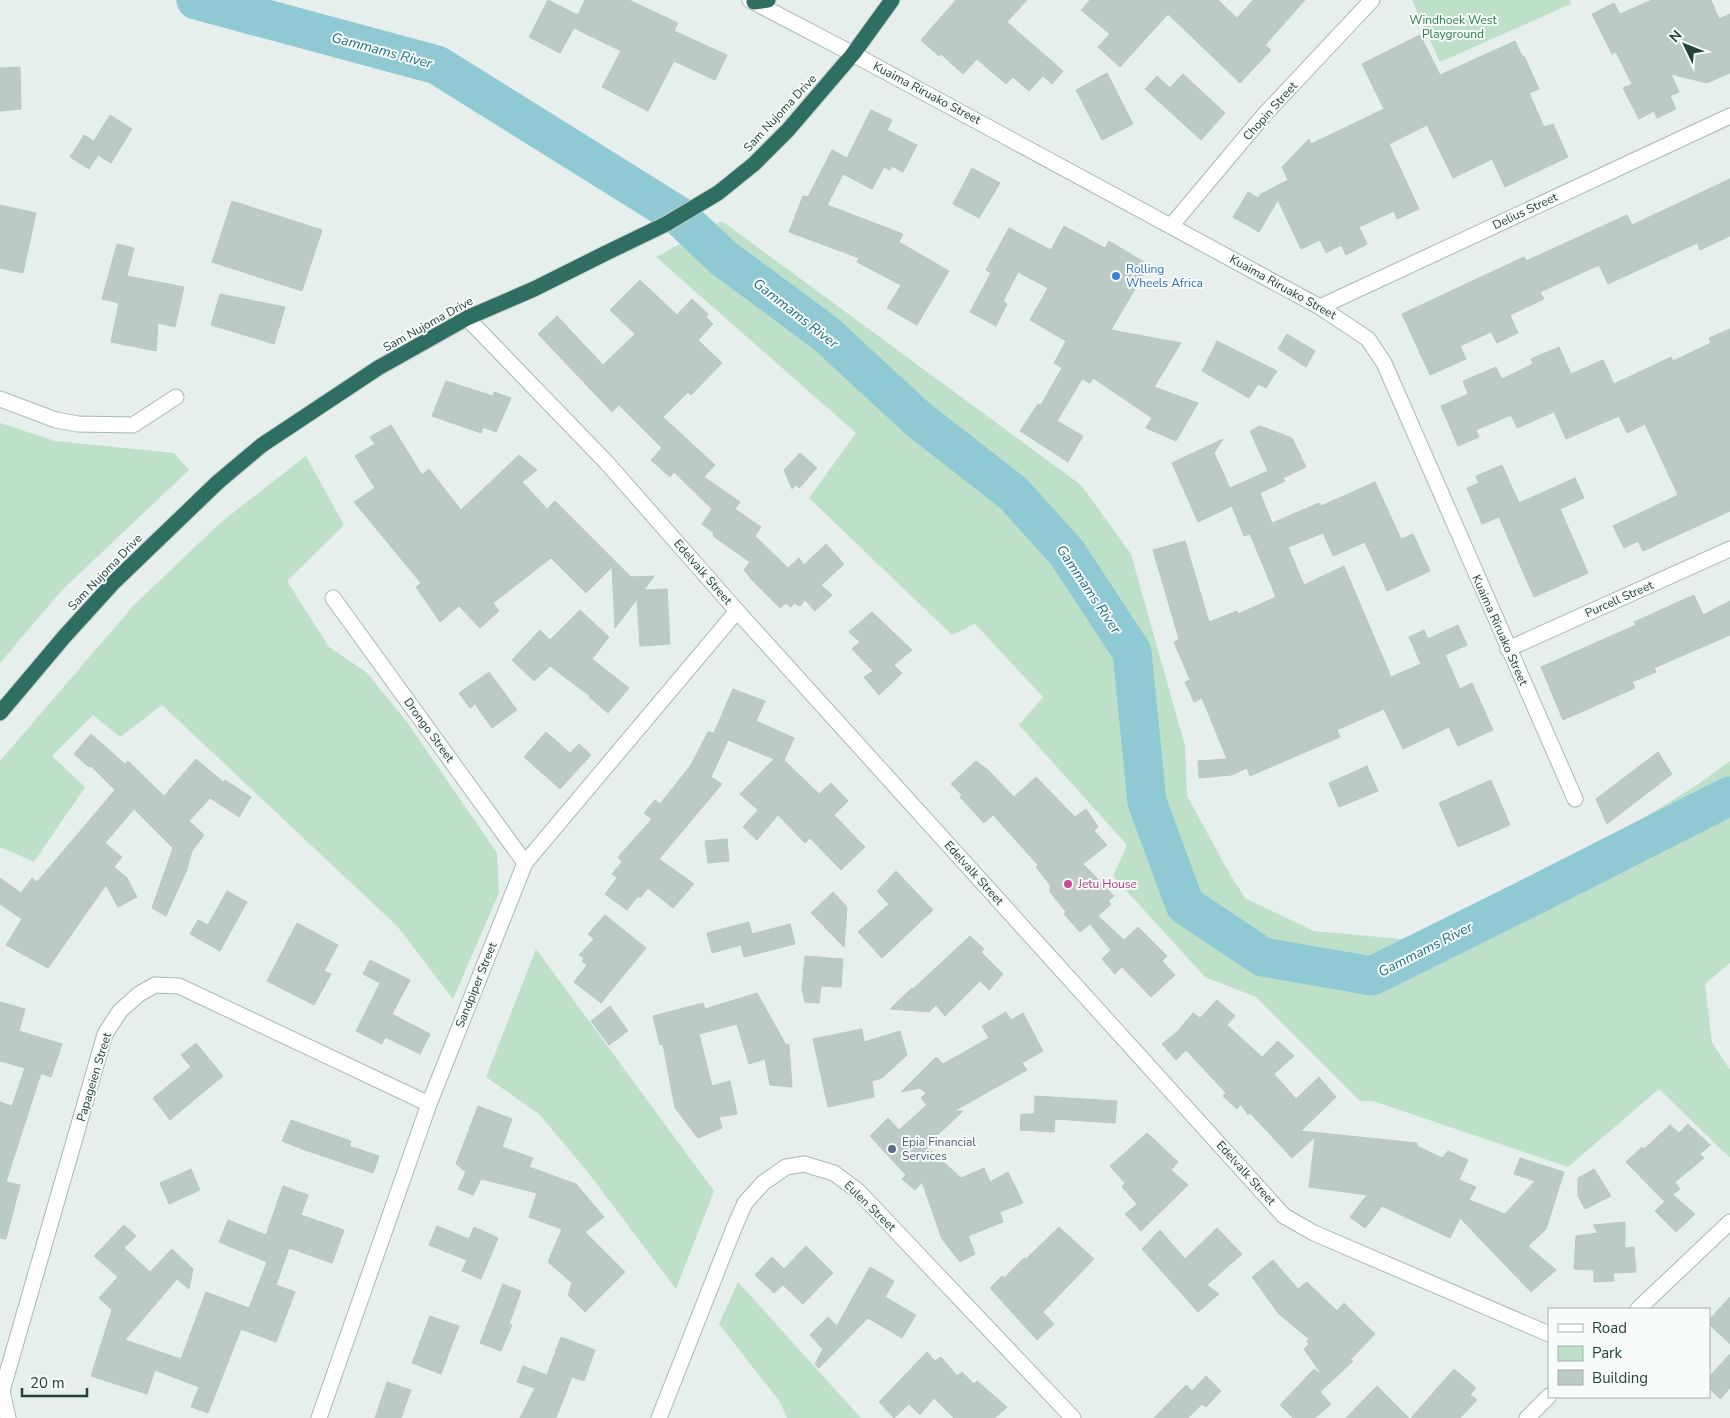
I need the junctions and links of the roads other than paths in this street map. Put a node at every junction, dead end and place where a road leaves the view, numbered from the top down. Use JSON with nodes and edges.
{"nodes":[{"id":1,"x":892,"y":0,"type":"edge"},
{"id":2,"x":1372,"y":0,"type":"edge"},
{"id":3,"x":757,"y":1,"type":"edge"},
{"id":4,"x":853,"y":54,"type":"junction"},
{"id":5,"x":1730,"y":116,"type":"edge"},
{"id":6,"x":1172,"y":226,"type":"junction"},
{"id":7,"x":1320,"y":307,"type":"junction"},
{"id":8,"x":466,"y":318,"type":"junction"},
{"id":9,"x":176,"y":397,"type":"dead end"},
{"id":10,"x":0,"y":399,"type":"edge"},
{"id":11,"x":1730,"y":549,"type":"edge"},
{"id":12,"x":332,"y":598,"type":"dead end"},
{"id":13,"x":737,"y":611,"type":"junction"},
{"id":14,"x":1508,"y":650,"type":"junction"},
{"id":15,"x":0,"y":713,"type":"edge"},
{"id":16,"x":1575,"y":799,"type":"dead end"},
{"id":17,"x":525,"y":863,"type":"junction"},
{"id":18,"x":429,"y":1104,"type":"junction"},
{"id":19,"x":1730,"y":1222,"type":"edge"},
{"id":20,"x":1639,"y":1308,"type":"edge"},
{"id":21,"x":1548,"y":1334,"type":"edge"},
{"id":22,"x":1548,"y":1397,"type":"edge"},
{"id":23,"x":8,"y":1418,"type":"edge"},
{"id":24,"x":319,"y":1418,"type":"edge"},
{"id":25,"x":659,"y":1418,"type":"edge"},
{"id":26,"x":1073,"y":1418,"type":"edge"},
{"id":27,"x":1527,"y":1418,"type":"edge"}],
"edges":[{"from":1,"to":4,"type":"highway","name":"Sam Nujoma Drive"},
{"from":2,"to":6,"type":"street","name":"Chopin Street"},
{"from":3,"to":4,"type":"street","name":"Kuaima Riruako Street"},
{"from":4,"to":6,"type":"street","name":"Kuaima Riruako Street"},
{"from":4,"to":8,"type":"highway","name":"Sam Nujoma Drive"},
{"from":5,"to":7,"type":"street","name":"Delius Street"},
{"from":6,"to":7,"type":"street","name":"Kuaima Riruako Street"},
{"from":7,"to":14,"type":"street","name":"Kuaima Riruako Street"},
{"from":8,"to":13,"type":"street","name":"Edelvalk Street"},
{"from":8,"to":15,"type":"highway","name":"Sam Nujoma Drive"},
{"from":9,"to":10,"type":"street"},
{"from":11,"to":14,"type":"street","name":"Purcell Street"},
{"from":12,"to":17,"type":"street","name":"Drongo Street"},
{"from":13,"to":17,"type":"street","name":"Sandpiper Street"},
{"from":13,"to":21,"type":"street","name":"Edelvalk Street"},
{"from":14,"to":16,"type":"street","name":"Kuaima Riruako Street"},
{"from":17,"to":18,"type":"street","name":"Sandpiper Street"},
{"from":18,"to":23,"type":"street","name":"Papageien Street"},
{"from":18,"to":24,"type":"street","name":"Sandpiper Street"},
{"from":19,"to":20,"type":"street"},
{"from":22,"to":27,"type":"street"},
{"from":25,"to":26,"type":"street","name":"Eulen Street"}]}
